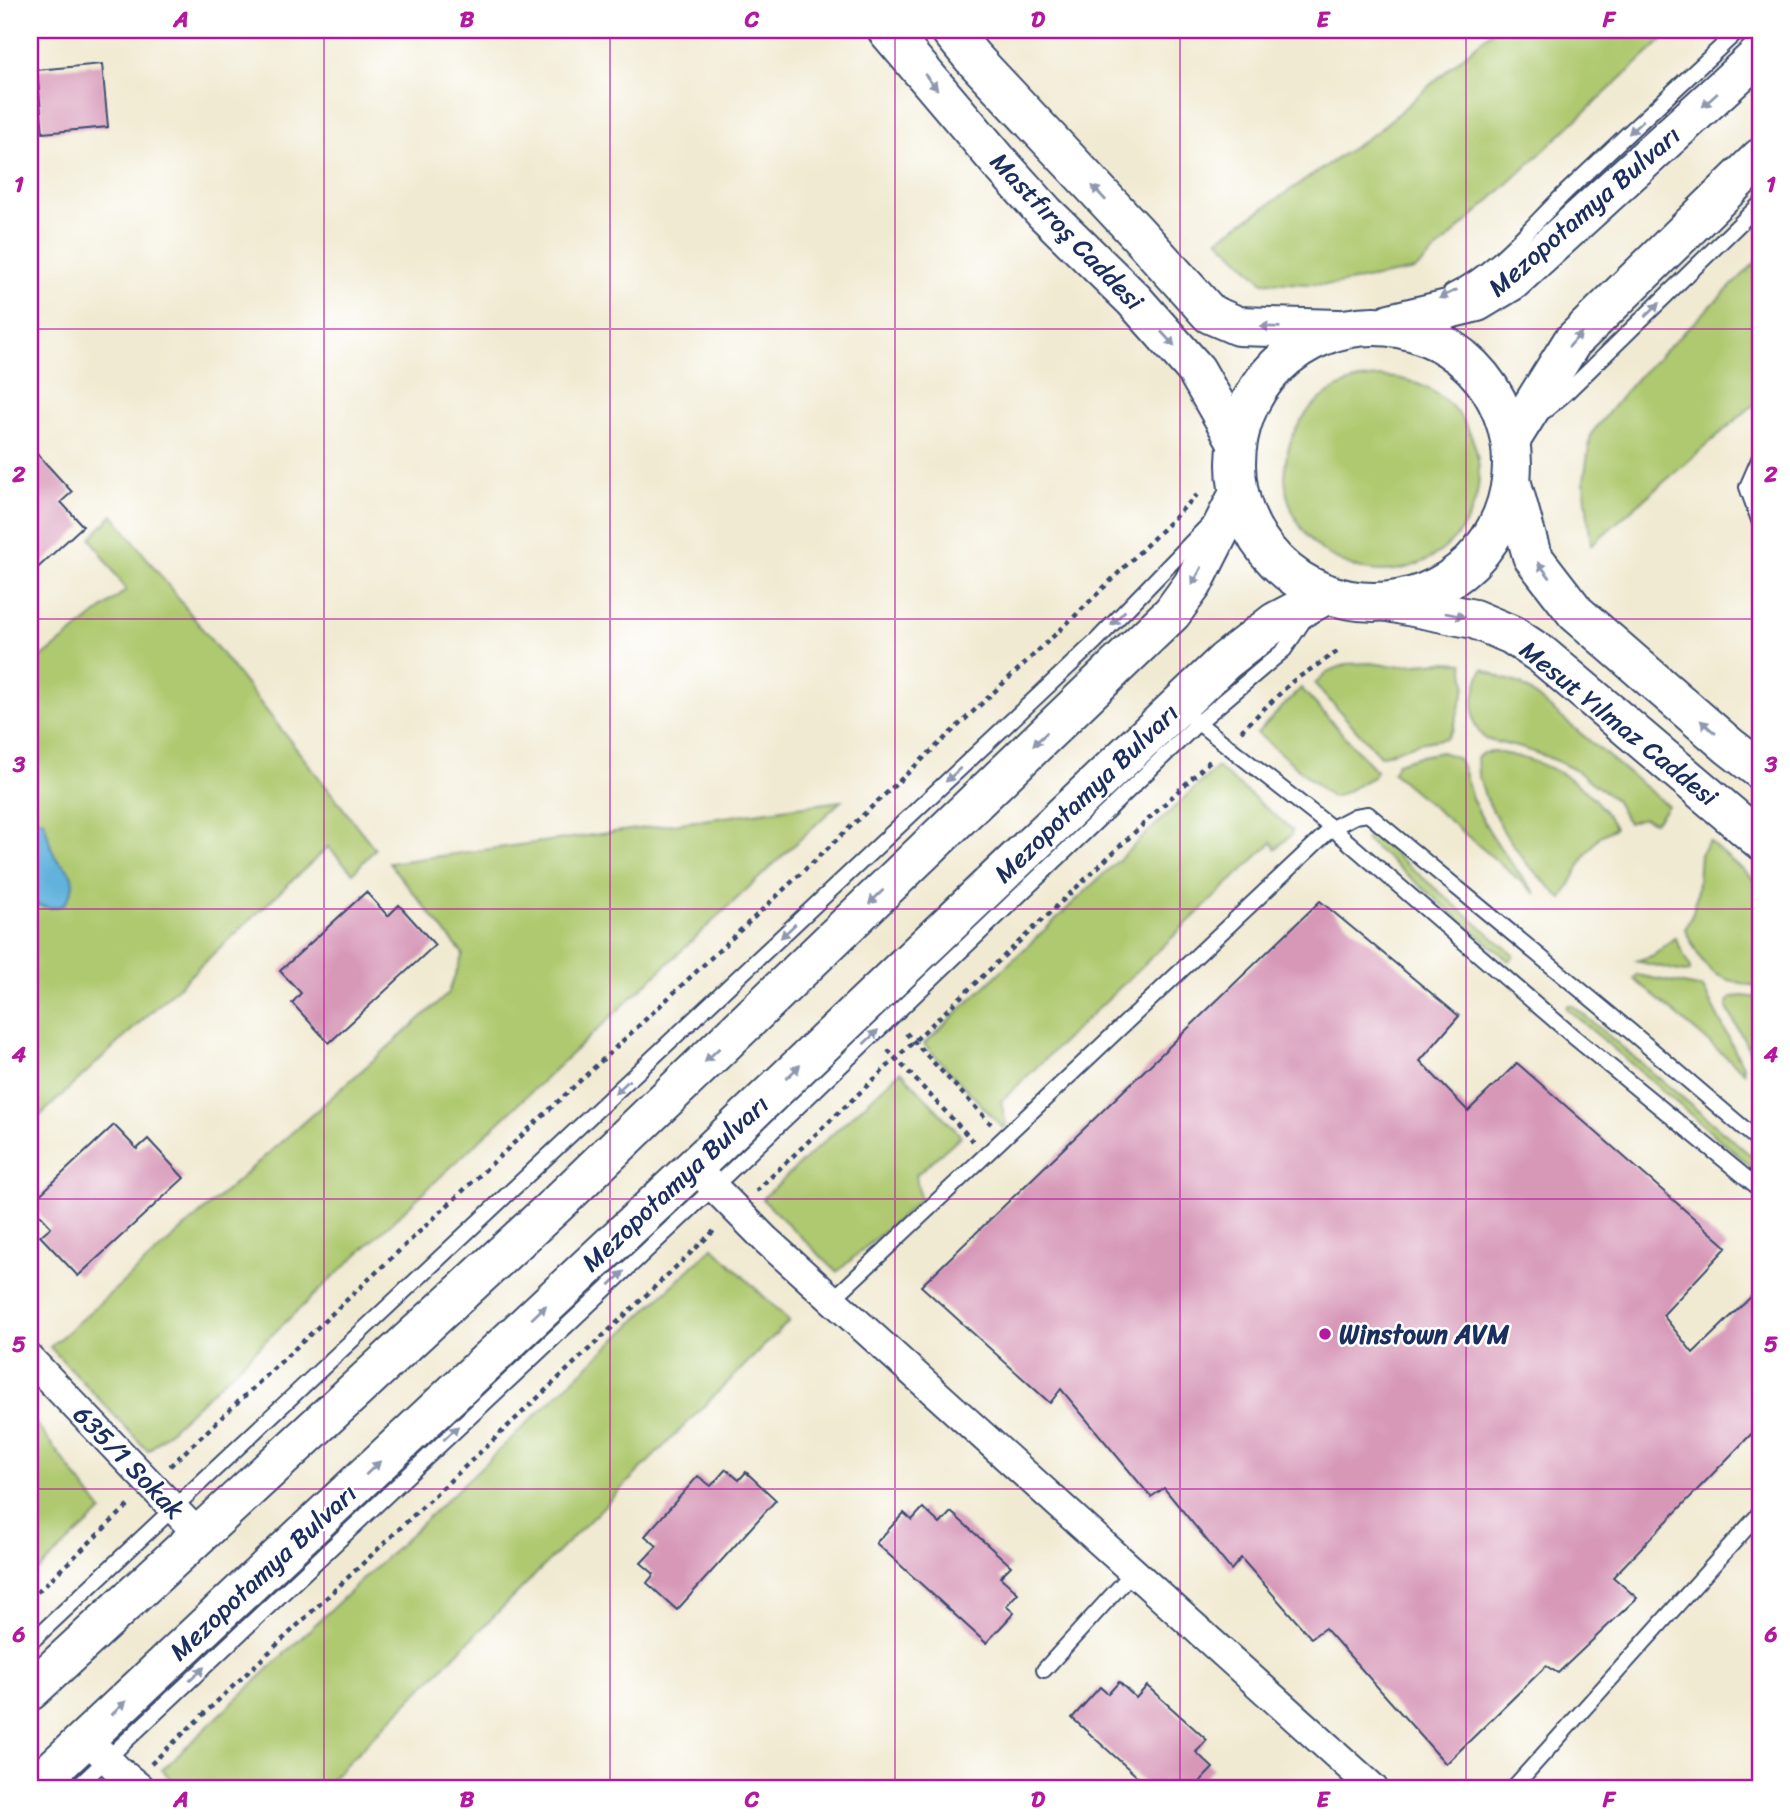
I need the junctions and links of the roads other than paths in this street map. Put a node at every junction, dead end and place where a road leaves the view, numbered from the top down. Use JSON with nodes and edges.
{"nodes":[{"id":1,"x":887,"y":30,"type":"edge"},
{"id":2,"x":950,"y":30,"type":"edge"},
{"id":3,"x":1739,"y":30,"type":"edge"},
{"id":4,"x":1760,"y":54,"type":"edge"},
{"id":5,"x":1760,"y":158,"type":"edge"},
{"id":6,"x":1760,"y":204,"type":"edge"},
{"id":7,"x":1384,"y":325,"type":"junction"},
{"id":8,"x":1338,"y":329,"type":"junction"},
{"id":9,"x":1511,"y":438,"type":"junction"},
{"id":10,"x":1236,"y":440,"type":"junction"},
{"id":11,"x":1760,"y":457,"type":"edge"},
{"id":12,"x":1512,"y":484,"type":"junction"},
{"id":13,"x":1237,"y":497,"type":"junction"},
{"id":14,"x":1760,"y":523,"type":"edge"},
{"id":15,"x":1324,"y":596,"type":"junction"},
{"id":16,"x":1388,"y":602,"type":"junction"},
{"id":17,"x":1187,"y":715,"type":"junction"},
{"id":18,"x":1760,"y":770,"type":"edge"},
{"id":19,"x":1332,"y":828,"type":"junction"},
{"id":20,"x":1760,"y":840,"type":"edge"},
{"id":21,"x":1760,"y":1142,"type":"edge"},
{"id":22,"x":704,"y":1177,"type":"junction"},
{"id":23,"x":1760,"y":1189,"type":"edge"},
{"id":24,"x":832,"y":1300,"type":"junction"},
{"id":25,"x":30,"y":1359,"type":"edge"},
{"id":26,"x":1760,"y":1513,"type":"edge"},
{"id":27,"x":187,"y":1522,"type":"junction"},
{"id":28,"x":1133,"y":1572,"type":"junction"},
{"id":29,"x":30,"y":1643,"type":"edge"},
{"id":30,"x":1045,"y":1670,"type":"dead end"},
{"id":31,"x":30,"y":1691,"type":"edge"},
{"id":32,"x":97,"y":1749,"type":"junction"},
{"id":33,"x":33,"y":1788,"type":"edge"},
{"id":34,"x":76,"y":1788,"type":"edge"},
{"id":35,"x":140,"y":1788,"type":"edge"},
{"id":36,"x":1373,"y":1788,"type":"edge"},
{"id":37,"x":1513,"y":1788,"type":"edge"}],
"edges":[{"from":1,"to":10,"type":"main road","name":"Mastfıroş Caddesi","one_way":true},
{"from":8,"to":2,"type":"main road","name":"Mastfıroş Caddesi","one_way":true},
{"from":3,"to":7,"type":"lane","one_way":true},
{"from":4,"to":7,"type":"main road","name":"Mezopotamya Bulvarı","one_way":true},
{"from":9,"to":5,"type":"main road","one_way":true},
{"from":9,"to":6,"type":"lane","one_way":true},
{"from":7,"to":8,"type":"main road"},
{"from":7,"to":9,"type":"main road"},
{"from":8,"to":10,"type":"main road"},
{"from":9,"to":12,"type":"main road"},
{"from":10,"to":13,"type":"main road"},
{"from":11,"to":14,"type":"lane"},
{"from":12,"to":16,"type":"main road"},
{"from":18,"to":12,"type":"main road","name":"Mesut Yılmaz Caddesi","one_way":true},
{"from":13,"to":15,"type":"main road"},
{"from":13,"to":27,"type":"main road","one_way":true},
{"from":15,"to":16,"type":"main road"},
{"from":15,"to":17,"type":"main road","name":"Mezopotamya Bulvarı"},
{"from":16,"to":20,"type":"main road","name":"Mesut Yılmaz Caddesi","one_way":true},
{"from":17,"to":19,"type":"lane"},
{"from":22,"to":17,"type":"main road","name":"Mezopotamya Bulvarı","one_way":true},
{"from":19,"to":21,"type":"lane"},
{"from":19,"to":23,"type":"lane"},
{"from":19,"to":24,"type":"lane"},
{"from":22,"to":24,"type":"street"},
{"from":32,"to":22,"type":"main road","name":"Mezopotamya Bulvarı","one_way":true},
{"from":24,"to":28,"type":"street"},
{"from":25,"to":27,"type":"street","name":"635/1 Sokak"},
{"from":26,"to":37,"type":"lane"},
{"from":27,"to":29,"type":"lane"},
{"from":27,"to":31,"type":"main road"},
{"from":28,"to":30,"type":"lane"},
{"from":28,"to":36,"type":"street"},
{"from":32,"to":33,"type":"main road","name":"Mezopotamya Bulvarı"},
{"from":32,"to":34,"type":"lane"},
{"from":32,"to":35,"type":"street"}]}
